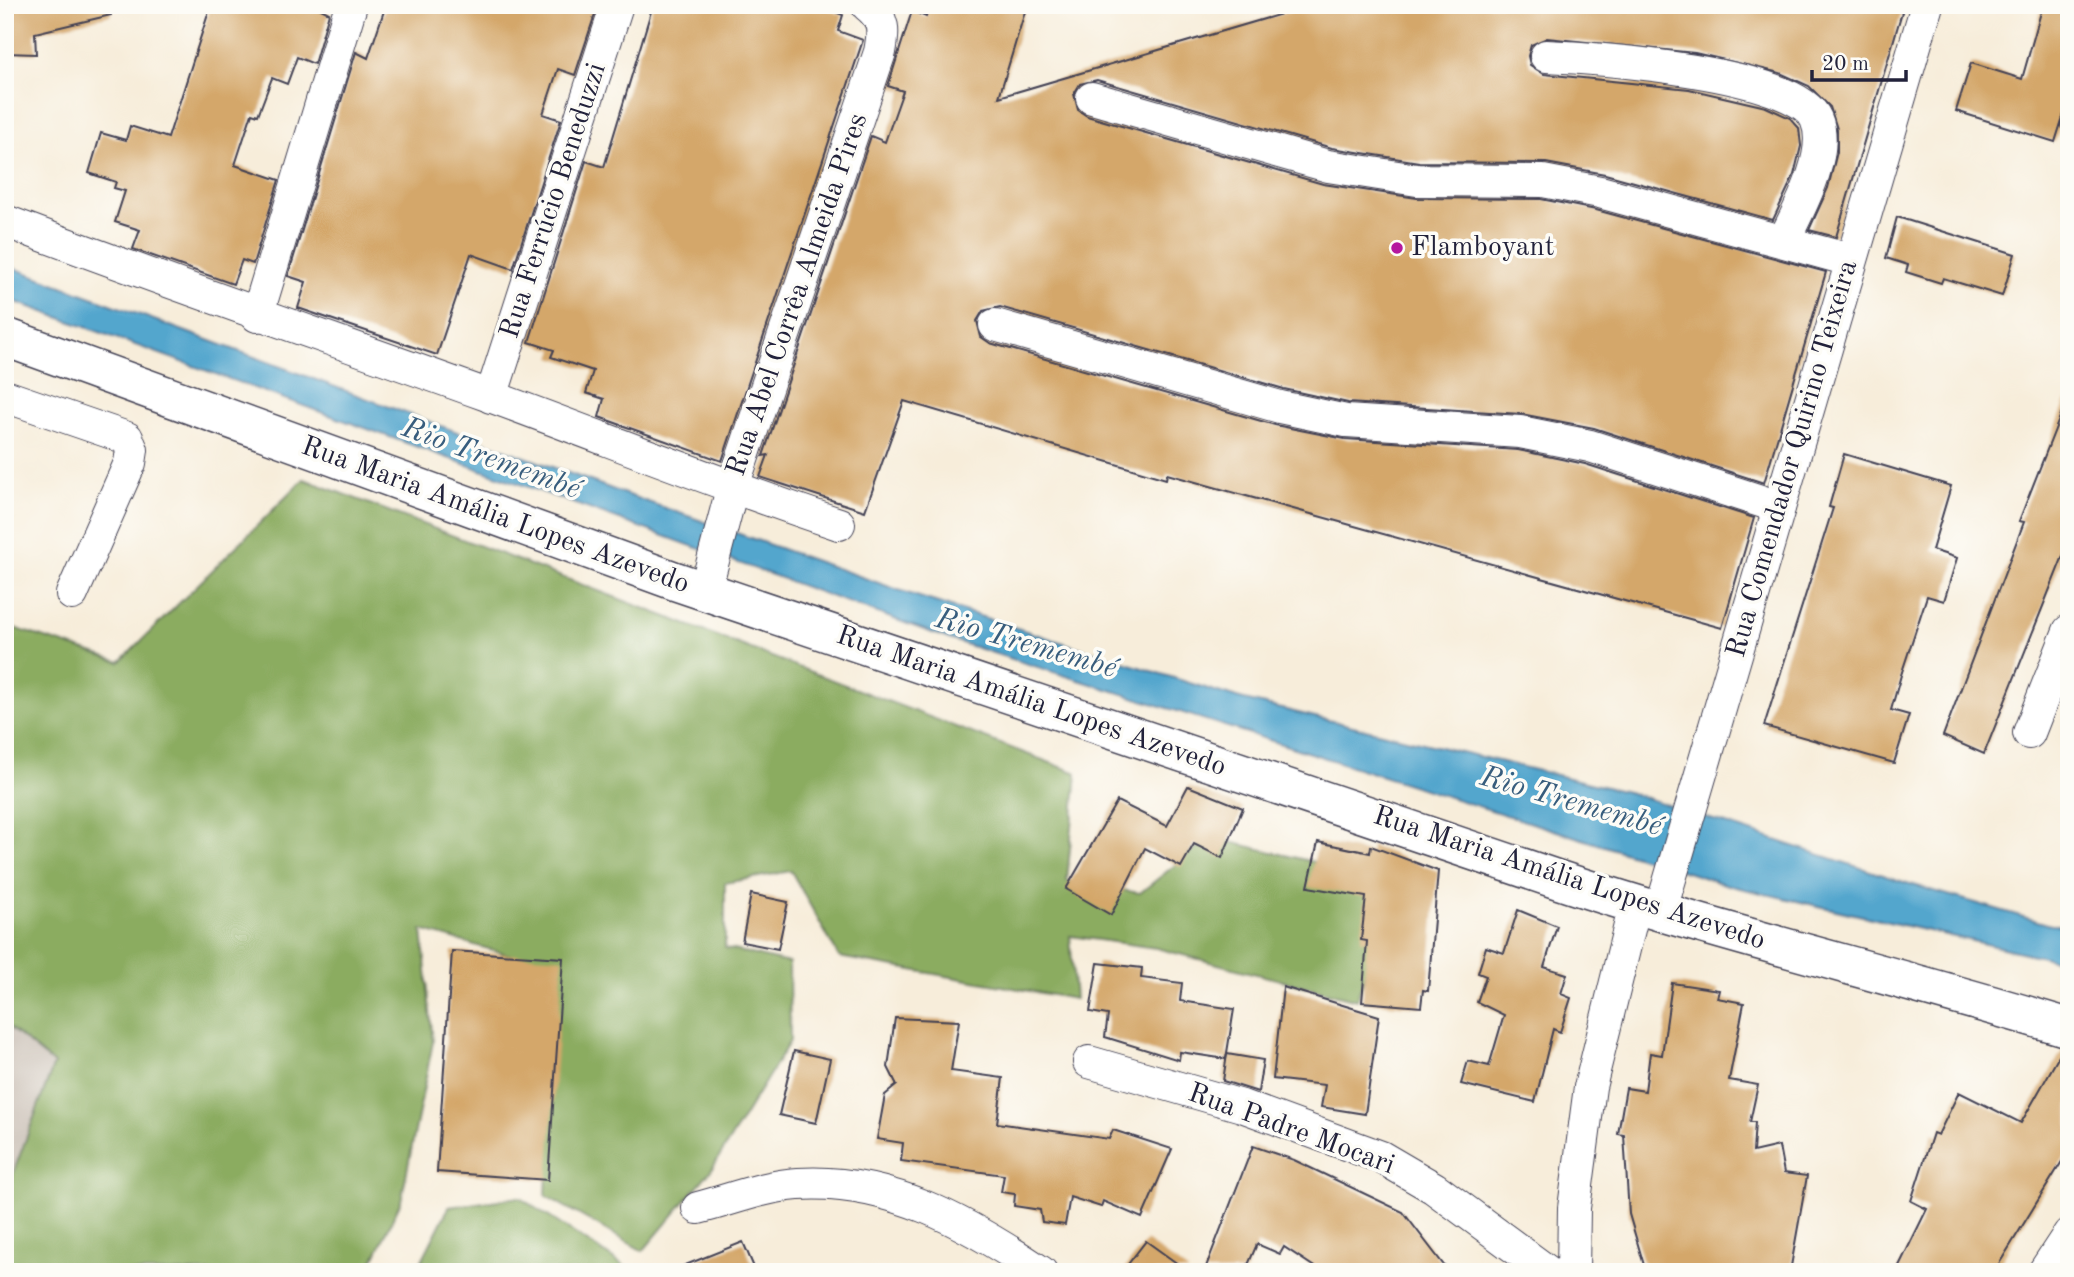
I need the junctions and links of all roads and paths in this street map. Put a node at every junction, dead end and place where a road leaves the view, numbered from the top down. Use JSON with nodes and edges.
{"nodes":[{"id":1,"x":351,"y":5,"type":"edge"},
{"id":2,"x":617,"y":5,"type":"edge"},
{"id":3,"x":867,"y":5,"type":"edge"},
{"id":4,"x":1927,"y":5,"type":"edge"},
{"id":5,"x":1546,"y":56,"type":"dead end"},
{"id":6,"x":1092,"y":98,"type":"dead end"},
{"id":7,"x":5,"y":221,"type":"edge"},
{"id":8,"x":1784,"y":240,"type":"junction"},
{"id":9,"x":1850,"y":260,"type":"junction"},
{"id":10,"x":257,"y":316,"type":"junction"},
{"id":11,"x":995,"y":325,"type":"dead end"},
{"id":12,"x":5,"y":337,"type":"edge"},
{"id":13,"x":5,"y":396,"type":"edge"},
{"id":14,"x":491,"y":397,"type":"junction"},
{"id":15,"x":732,"y":489,"type":"junction"},
{"id":16,"x":1779,"y":507,"type":"junction"},
{"id":17,"x":839,"y":524,"type":"dead end"},
{"id":18,"x":708,"y":579,"type":"junction"},
{"id":19,"x":72,"y":594,"type":"dead end"},
{"id":20,"x":2065,"y":650,"type":"edge"},
{"id":21,"x":2029,"y":733,"type":"dead end"},
{"id":22,"x":1648,"y":909,"type":"junction"},
{"id":23,"x":2069,"y":1028,"type":"edge"},
{"id":24,"x":1089,"y":1062,"type":"dead end"},
{"id":25,"x":698,"y":1208,"type":"dead end"},
{"id":26,"x":2069,"y":1234,"type":"edge"},
{"id":27,"x":1041,"y":1272,"type":"edge"},
{"id":28,"x":1548,"y":1272,"type":"edge"},
{"id":29,"x":1573,"y":1272,"type":"edge"},
{"id":30,"x":2044,"y":1272,"type":"edge"}],
"edges":[{"from":1,"to":10,"type":"street"},
{"from":2,"to":14,"type":"street","name":"Rua Ferrúcio Beneduzzi"},
{"from":3,"to":15,"type":"street","name":"Rua Abel Corrêa Almeida Pires"},
{"from":4,"to":9,"type":"street","name":"Rua Comendador Quirino Teixeira"},
{"from":5,"to":8,"type":"street"},
{"from":6,"to":8,"type":"street"},
{"from":7,"to":10,"type":"street"},
{"from":8,"to":9,"type":"street"},
{"from":9,"to":16,"type":"street","name":"Rua Comendador Quirino Teixeira"},
{"from":10,"to":14,"type":"street"},
{"from":11,"to":16,"type":"street"},
{"from":12,"to":18,"type":"main road","name":"Rua Maria Amália Lopes Azevedo"},
{"from":13,"to":19,"type":"street"},
{"from":14,"to":15,"type":"street"},
{"from":15,"to":17,"type":"street"},
{"from":15,"to":18,"type":"street","name":"Rua Abel Corrêa Almeida Pires"},
{"from":16,"to":22,"type":"street","name":"Rua Comendador Quirino Teixeira"},
{"from":18,"to":22,"type":"main road","name":"Rua Maria Amália Lopes Azevedo"},
{"from":20,"to":21,"type":"street"},
{"from":22,"to":23,"type":"main road","name":"Rua Maria Amália Lopes Azevedo"},
{"from":22,"to":29,"type":"street","name":"Rua Comendador Quirino Teixeira"},
{"from":24,"to":28,"type":"street","name":"Rua Padre Mocari"},
{"from":25,"to":27,"type":"street"},
{"from":26,"to":30,"type":"street"}]}
